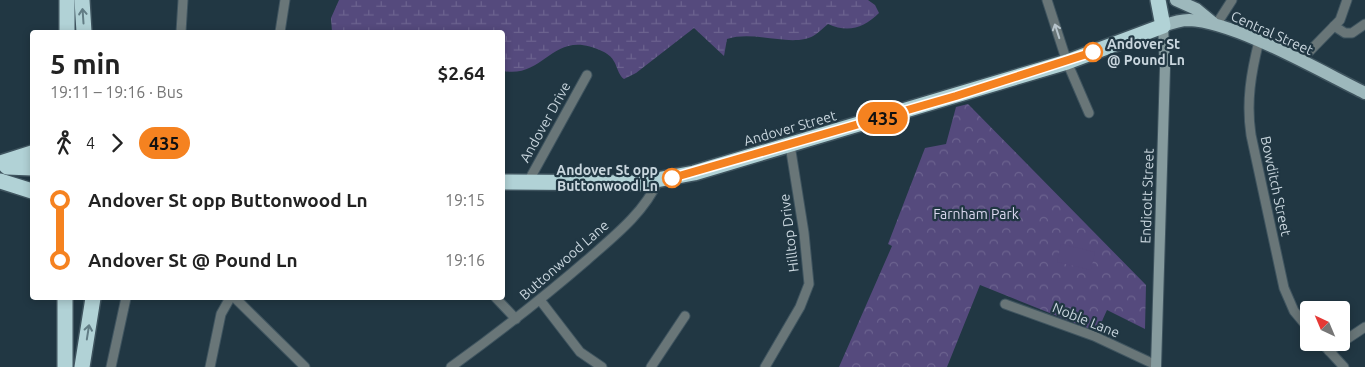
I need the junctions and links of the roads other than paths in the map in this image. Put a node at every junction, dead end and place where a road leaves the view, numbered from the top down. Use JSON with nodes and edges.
{"nodes":[{"id":1,"x":68,"y":0,"type":"edge"},
{"id":2,"x":82,"y":0,"type":"edge"},
{"id":3,"x":183,"y":0,"type":"edge"},
{"id":4,"x":285,"y":0,"type":"edge"},
{"id":5,"x":1047,"y":0,"type":"edge"},
{"id":6,"x":1158,"y":0,"type":"edge"},
{"id":7,"x":1176,"y":0,"type":"edge"},
{"id":8,"x":1232,"y":0,"type":"edge"},
{"id":9,"x":1347,"y":0,"type":"edge"},
{"id":10,"x":1365,"y":24,"type":"edge"},
{"id":11,"x":1215,"y":25,"type":"junction"},
{"id":12,"x":1163,"y":26,"type":"junction"},
{"id":13,"x":1334,"y":26,"type":"junction"},
{"id":14,"x":67,"y":30,"type":"edge"},
{"id":15,"x":84,"y":30,"type":"edge"},
{"id":16,"x":181,"y":30,"type":"edge"},
{"id":17,"x":280,"y":30,"type":"edge"},
{"id":18,"x":1259,"y":41,"type":"junction"},
{"id":19,"x":1300,"y":61,"type":"junction"},
{"id":20,"x":1067,"y":62,"type":"junction"},
{"id":21,"x":587,"y":75,"type":"dead end"},
{"id":22,"x":1365,"y":93,"type":"edge"},
{"id":23,"x":1089,"y":113,"type":"dead end"},
{"id":24,"x":790,"y":145,"type":"junction"},
{"id":25,"x":30,"y":154,"type":"edge"},
{"id":26,"x":0,"y":163,"type":"edge"},
{"id":27,"x":0,"y":167,"type":"edge"},
{"id":28,"x":30,"y":168,"type":"edge"},
{"id":29,"x":0,"y":180,"type":"edge"},
{"id":30,"x":30,"y":180,"type":"edge"},
{"id":31,"x":658,"y":180,"type":"junction"},
{"id":32,"x":505,"y":182,"type":"edge"},
{"id":33,"x":528,"y":182,"type":"junction"},
{"id":34,"x":30,"y":190,"type":"edge"},
{"id":35,"x":65,"y":300,"type":"edge"},
{"id":36,"x":93,"y":300,"type":"edge"},
{"id":37,"x":126,"y":300,"type":"edge"},
{"id":38,"x":229,"y":300,"type":"edge"},
{"id":39,"x":237,"y":300,"type":"edge"},
{"id":40,"x":498,"y":300,"type":"edge"},
{"id":41,"x":540,"y":300,"type":"junction"},
{"id":42,"x":1005,"y":304,"type":"dead end"},
{"id":43,"x":685,"y":316,"type":"dead end"},
{"id":44,"x":1300,"y":318,"type":"edge"},
{"id":45,"x":516,"y":319,"type":"junction"},
{"id":46,"x":1365,"y":328,"type":"edge"},
{"id":47,"x":1350,"y":338,"type":"edge"},
{"id":48,"x":1329,"y":351,"type":"edge"},
{"id":49,"x":456,"y":366,"type":"edge"},
{"id":50,"x":1156,"y":366,"type":"edge"},
{"id":51,"x":65,"y":367,"type":"edge"},
{"id":52,"x":82,"y":367,"type":"edge"},
{"id":53,"x":111,"y":367,"type":"edge"},
{"id":54,"x":210,"y":367,"type":"edge"},
{"id":55,"x":305,"y":367,"type":"edge"},
{"id":56,"x":602,"y":367,"type":"edge"},
{"id":57,"x":651,"y":367,"type":"edge"},
{"id":58,"x":765,"y":367,"type":"edge"},
{"id":59,"x":1344,"y":367,"type":"edge"}],
"edges":[{"from":1,"to":14,"type":"highway"},
{"from":15,"to":2,"type":"highway","one_way":true},
{"from":3,"to":16,"type":"street"},
{"from":4,"to":17,"type":"street"},
{"from":20,"to":5,"type":"street","one_way":true},
{"from":6,"to":12,"type":"highway"},
{"from":7,"to":11,"type":"main road"},
{"from":8,"to":11,"type":"street"},
{"from":9,"to":13,"type":"street"},
{"from":10,"to":13,"type":"street"},
{"from":11,"to":12,"type":"main road","name":"Central Street"},
{"from":11,"to":18,"type":"main road","name":"Central Street"},
{"from":12,"to":20,"type":"highway","name":"Andover Street"},
{"from":12,"to":50,"type":"street","name":"Endicott Street"},
{"from":13,"to":19,"type":"street"},
{"from":18,"to":19,"type":"main road","name":"Central Street"},
{"from":18,"to":44,"type":"street","name":"Bowditch Street"},
{"from":19,"to":22,"type":"main road","name":"Central Street"},
{"from":20,"to":23,"type":"street"},
{"from":20,"to":24,"type":"highway","name":"Andover Street"},
{"from":21,"to":33,"type":"street","name":"Andover Drive"},
{"from":24,"to":31,"type":"highway","name":"Andover Street"},
{"from":24,"to":58,"type":"street","name":"Hilltop Drive"},
{"from":25,"to":26,"type":"highway"},
{"from":27,"to":28,"type":"highway"},
{"from":29,"to":30,"type":"highway"},
{"from":29,"to":34,"type":"highway"},
{"from":31,"to":33,"type":"highway","name":"Andover Street"},
{"from":31,"to":41,"type":"street","name":"Buttonwood Lane"},
{"from":32,"to":33,"type":"highway","name":"Andover Street"},
{"from":35,"to":51,"type":"highway"},
{"from":52,"to":36,"type":"highway","one_way":true},
{"from":37,"to":53,"type":"street"},
{"from":38,"to":54,"type":"street"},
{"from":39,"to":55,"type":"street"},
{"from":40,"to":45,"type":"street"},
{"from":41,"to":45,"type":"street","name":"Buttonwood Lane"},
{"from":41,"to":56,"type":"street"},
{"from":42,"to":50,"type":"street","name":"Noble Lane"},
{"from":43,"to":57,"type":"street"},
{"from":45,"to":49,"type":"street","name":"Buttonwood Lane"},
{"from":46,"to":47,"type":"street"},
{"from":48,"to":59,"type":"street"}]}
